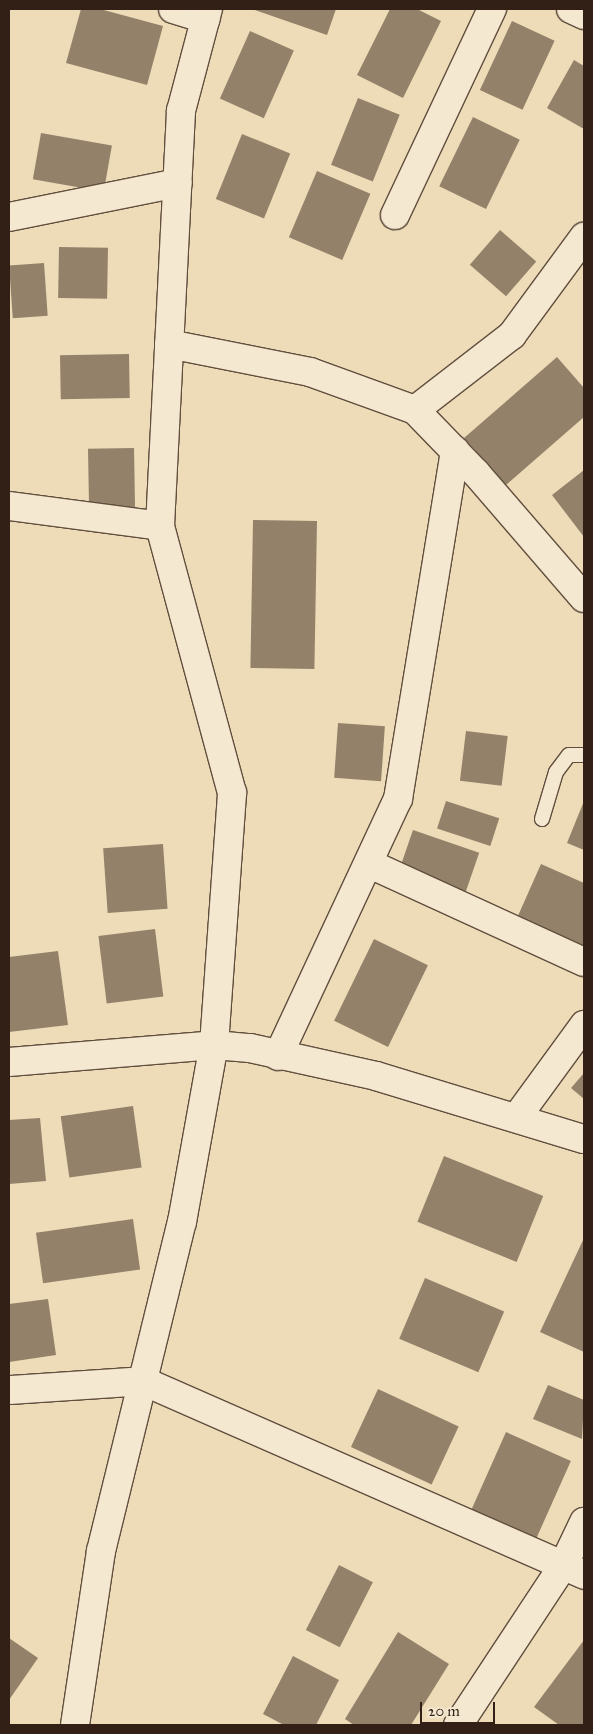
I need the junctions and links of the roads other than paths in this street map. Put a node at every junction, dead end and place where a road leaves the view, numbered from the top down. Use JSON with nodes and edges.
{"nodes":[{"id":1,"x":173,"y":9,"type":"edge"},
{"id":2,"x":492,"y":9,"type":"edge"},
{"id":3,"x":571,"y":9,"type":"edge"},
{"id":4,"x":207,"y":14,"type":"edge"},
{"id":5,"x":584,"y":16,"type":"edge"},
{"id":6,"x":178,"y":183,"type":"junction"},
{"id":7,"x":395,"y":215,"type":"dead end"},
{"id":8,"x":9,"y":217,"type":"edge"},
{"id":9,"x":584,"y":237,"type":"edge"},
{"id":10,"x":169,"y":344,"type":"junction"},
{"id":11,"x":415,"y":410,"type":"junction"},
{"id":12,"x":456,"y":452,"type":"junction"},
{"id":13,"x":9,"y":506,"type":"edge"},
{"id":14,"x":160,"y":526,"type":"junction"},
{"id":15,"x":584,"y":598,"type":"edge"},
{"id":16,"x":584,"y":756,"type":"edge"},
{"id":17,"x":542,"y":819,"type":"dead end"},
{"id":18,"x":370,"y":864,"type":"junction"},
{"id":19,"x":584,"y":962,"type":"edge"},
{"id":20,"x":584,"y":1025,"type":"edge"},
{"id":21,"x":214,"y":1045,"type":"junction"},
{"id":22,"x":278,"y":1056,"type":"junction"},
{"id":23,"x":9,"y":1062,"type":"edge"},
{"id":24,"x":518,"y":1117,"type":"junction"},
{"id":25,"x":584,"y":1139,"type":"edge"},
{"id":26,"x":143,"y":1381,"type":"junction"},
{"id":27,"x":9,"y":1390,"type":"edge"},
{"id":28,"x":584,"y":1522,"type":"edge"},
{"id":29,"x":574,"y":1571,"type":"edge"},
{"id":30,"x":75,"y":1725,"type":"edge"},
{"id":31,"x":458,"y":1725,"type":"edge"}],
"edges":[{"from":1,"to":4,"type":"street"},
{"from":2,"to":7,"type":"street"},
{"from":3,"to":5,"type":"street"},
{"from":4,"to":6,"type":"street"},
{"from":6,"to":8,"type":"street"},
{"from":6,"to":10,"type":"street"},
{"from":9,"to":11,"type":"street"},
{"from":10,"to":11,"type":"street"},
{"from":10,"to":14,"type":"street"},
{"from":11,"to":12,"type":"street"},
{"from":12,"to":15,"type":"street"},
{"from":12,"to":18,"type":"street"},
{"from":13,"to":14,"type":"street"},
{"from":14,"to":21,"type":"street"},
{"from":16,"to":17,"type":"lane"},
{"from":18,"to":19,"type":"street"},
{"from":18,"to":22,"type":"street"},
{"from":20,"to":24,"type":"street"},
{"from":21,"to":22,"type":"street"},
{"from":21,"to":23,"type":"street"},
{"from":21,"to":26,"type":"street"},
{"from":22,"to":24,"type":"street"},
{"from":24,"to":25,"type":"street"},
{"from":26,"to":27,"type":"street"},
{"from":26,"to":29,"type":"street"},
{"from":26,"to":30,"type":"street"},
{"from":28,"to":29,"type":"street"},
{"from":29,"to":31,"type":"street"}]}
